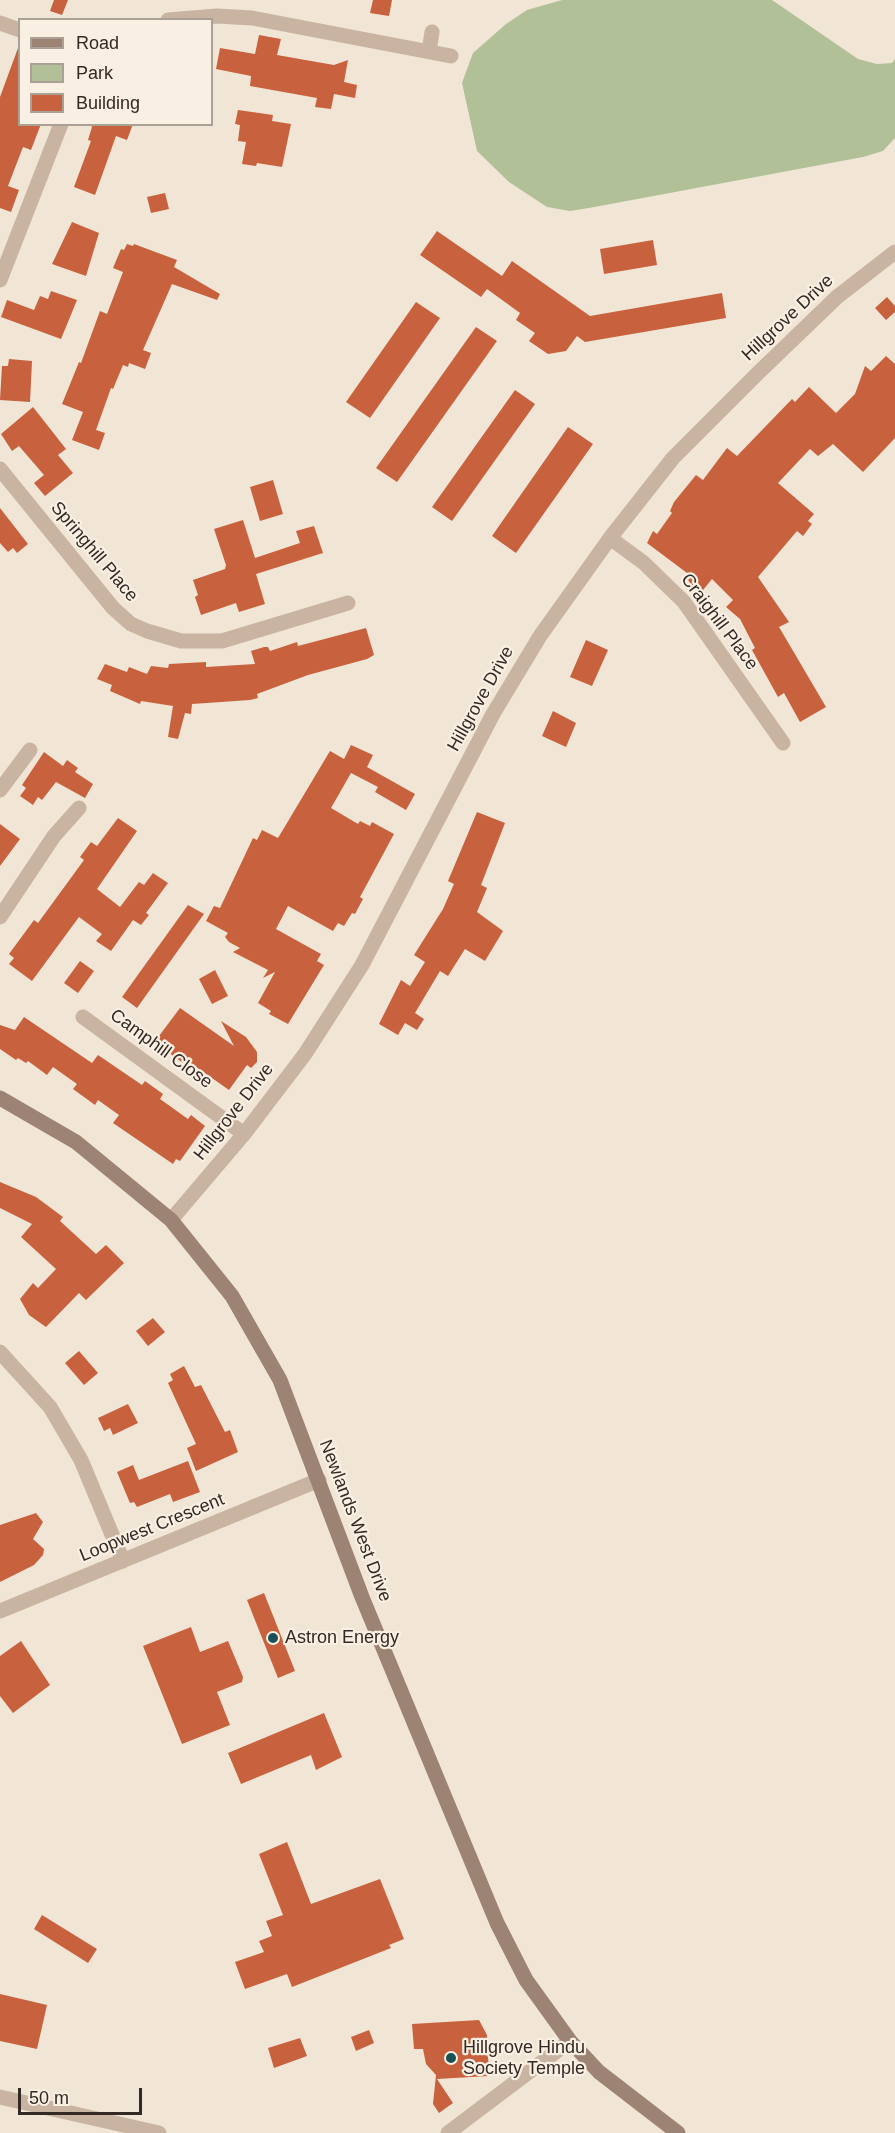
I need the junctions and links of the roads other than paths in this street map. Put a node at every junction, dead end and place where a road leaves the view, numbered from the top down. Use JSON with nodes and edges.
{"nodes":[{"id":1,"x":192,"y":18,"type":"edge"},
{"id":2,"x":0,"y":23,"type":"edge"},
{"id":3,"x":18,"y":29,"type":"edge"},
{"id":4,"x":432,"y":32,"type":"dead end"},
{"id":5,"x":429,"y":51,"type":"junction"},
{"id":6,"x":451,"y":56,"type":"dead end"},
{"id":7,"x":60,"y":126,"type":"edge"},
{"id":8,"x":895,"y":252,"type":"edge"},
{"id":9,"x":0,"y":280,"type":"edge"},
{"id":10,"x":0,"y":469,"type":"edge"},
{"id":11,"x":610,"y":538,"type":"junction"},
{"id":12,"x":348,"y":603,"type":"dead end"},
{"id":13,"x":783,"y":743,"type":"dead end"},
{"id":14,"x":30,"y":750,"type":"dead end"},
{"id":15,"x":0,"y":790,"type":"edge"},
{"id":16,"x":79,"y":808,"type":"dead end"},
{"id":17,"x":0,"y":917,"type":"edge"},
{"id":18,"x":83,"y":1017,"type":"dead end"},
{"id":19,"x":0,"y":1098,"type":"edge"},
{"id":20,"x":244,"y":1134,"type":"junction"},
{"id":21,"x":171,"y":1220,"type":"junction"},
{"id":22,"x":0,"y":1352,"type":"edge"},
{"id":23,"x":318,"y":1480,"type":"junction"},
{"id":24,"x":123,"y":1561,"type":"junction"},
{"id":25,"x":0,"y":1611,"type":"edge"},
{"id":26,"x":570,"y":2041,"type":"junction"},
{"id":27,"x":0,"y":2097,"type":"edge"},
{"id":28,"x":159,"y":2133,"type":"edge"},
{"id":29,"x":448,"y":2133,"type":"edge"},
{"id":30,"x":678,"y":2133,"type":"edge"}],
"edges":[{"from":1,"to":5,"type":"street"},
{"from":2,"to":3,"type":"street"},
{"from":4,"to":5,"type":"street"},
{"from":5,"to":6,"type":"street"},
{"from":7,"to":9,"type":"street"},
{"from":8,"to":11,"type":"street","name":"Hillgrove Drive"},
{"from":10,"to":12,"type":"street","name":"Springhill Place"},
{"from":11,"to":13,"type":"street","name":"Craighill Place"},
{"from":11,"to":20,"type":"street","name":"Hillgrove Drive"},
{"from":14,"to":15,"type":"street"},
{"from":16,"to":17,"type":"street"},
{"from":18,"to":20,"type":"street","name":"Camphill Close"},
{"from":19,"to":21,"type":"street","name":"Newlands West Drive"},
{"from":20,"to":21,"type":"street","name":"Hillgrove Drive"},
{"from":21,"to":23,"type":"street","name":"Newlands West Drive"},
{"from":22,"to":24,"type":"street"},
{"from":23,"to":24,"type":"street","name":"Loopwest Crescent"},
{"from":23,"to":26,"type":"street","name":"Newlands West Drive"},
{"from":24,"to":25,"type":"street","name":"Loopwest Crescent"},
{"from":26,"to":29,"type":"street"},
{"from":26,"to":30,"type":"street","name":"Newlands West Drive"},
{"from":27,"to":28,"type":"street"}]}
